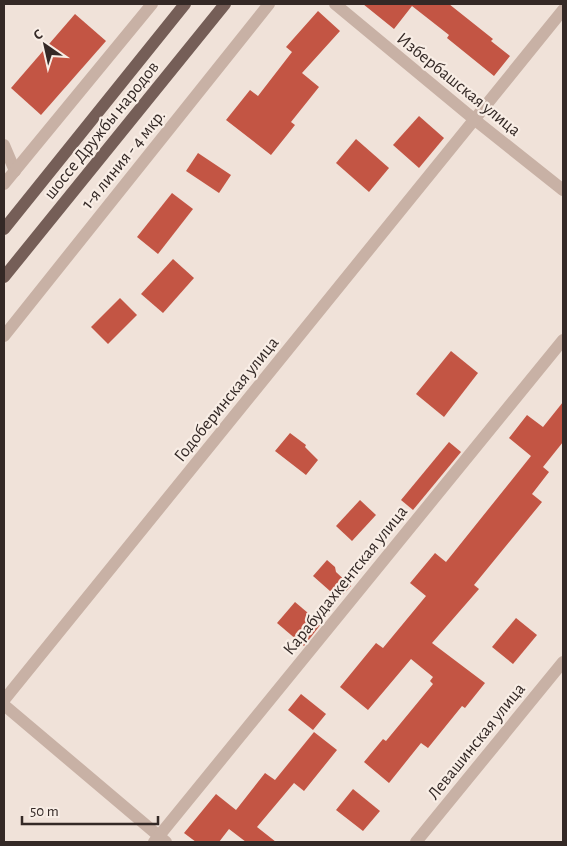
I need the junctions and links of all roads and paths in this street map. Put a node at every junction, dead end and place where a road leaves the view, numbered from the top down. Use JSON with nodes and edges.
{"nodes":[{"id":1,"x":152,"y":4,"type":"edge"},
{"id":2,"x":185,"y":4,"type":"edge"},
{"id":3,"x":225,"y":4,"type":"edge"},
{"id":4,"x":269,"y":4,"type":"edge"},
{"id":5,"x":334,"y":4,"type":"edge"},
{"id":6,"x":563,"y":10,"type":"edge"},
{"id":7,"x":475,"y":120,"type":"junction"},
{"id":8,"x":4,"y":145,"type":"edge"},
{"id":9,"x":15,"y":171,"type":"junction"},
{"id":10,"x":4,"y":184,"type":"edge"},
{"id":11,"x":563,"y":190,"type":"edge"},
{"id":12,"x":4,"y":230,"type":"edge"},
{"id":13,"x":4,"y":278,"type":"edge"},
{"id":14,"x":4,"y":336,"type":"edge"},
{"id":15,"x":563,"y":340,"type":"edge"},
{"id":16,"x":563,"y":662,"type":"edge"},
{"id":17,"x":4,"y":700,"type":"edge"},
{"id":18,"x":4,"y":705,"type":"edge"},
{"id":19,"x":159,"y":840,"type":"edge"},
{"id":20,"x":416,"y":842,"type":"edge"}],
"edges":[{"from":1,"to":9,"type":"street"},
{"from":2,"to":12,"type":"main road"},
{"from":3,"to":13,"type":"main road","name":"шоссе Дружбы народов"},
{"from":4,"to":14,"type":"street","name":"1-я линия - 4 мкр."},
{"from":5,"to":7,"type":"street","name":"Избербашская улица"},
{"from":6,"to":7,"type":"street","name":"Годоберинская улица"},
{"from":7,"to":11,"type":"street","name":"Избербашская улица"},
{"from":7,"to":17,"type":"street","name":"Годоберинская улица"},
{"from":8,"to":9,"type":"street"},
{"from":9,"to":10,"type":"street"},
{"from":15,"to":19,"type":"street","name":"Карабудахкентская улица"},
{"from":16,"to":20,"type":"street","name":"Левашинская улица"},
{"from":18,"to":19,"type":"street"}]}
